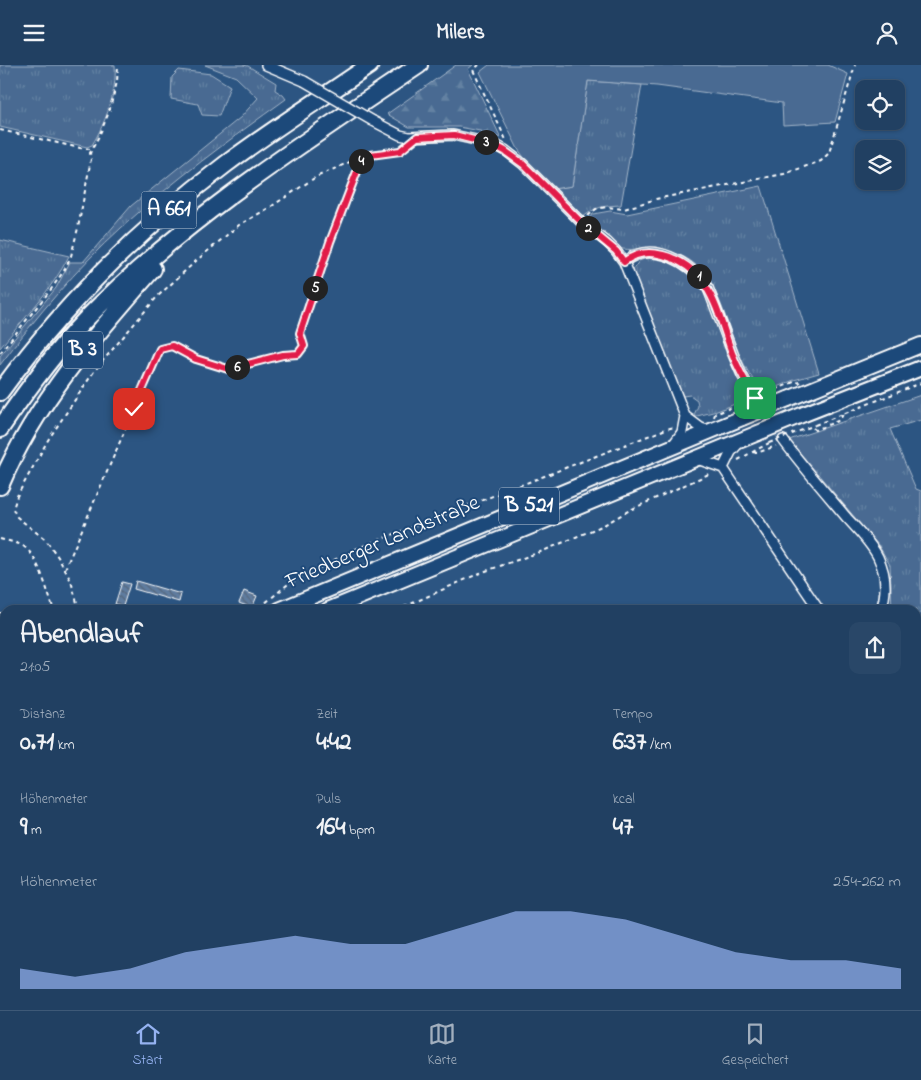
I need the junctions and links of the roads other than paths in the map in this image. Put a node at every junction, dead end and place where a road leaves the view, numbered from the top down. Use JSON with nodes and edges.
{"nodes":[{"id":1,"x":266,"y":65,"type":"edge"},
{"id":2,"x":370,"y":65,"type":"edge"},
{"id":3,"x":419,"y":65,"type":"edge"},
{"id":4,"x":187,"y":229,"type":"junction"},
{"id":5,"x":624,"y":262,"type":"junction"},
{"id":6,"x":921,"y":345,"type":"edge"},
{"id":7,"x":921,"y":368,"type":"edge"},
{"id":8,"x":0,"y":392,"type":"edge"},
{"id":9,"x":756,"y":399,"type":"tunnel mouth"},
{"id":10,"x":684,"y":421,"type":"junction"},
{"id":11,"x":712,"y":425,"type":"junction"},
{"id":12,"x":0,"y":429,"type":"edge"},
{"id":13,"x":742,"y":440,"type":"junction"},
{"id":14,"x":783,"y":440,"type":"tunnel mouth"},
{"id":15,"x":669,"y":448,"type":"junction"},
{"id":16,"x":696,"y":459,"type":"junction"},
{"id":17,"x":723,"y":468,"type":"junction"},
{"id":18,"x":0,"y":486,"type":"edge"},
{"id":19,"x":291,"y":605,"type":"edge"},
{"id":20,"x":340,"y":605,"type":"edge"},
{"id":21,"x":816,"y":605,"type":"edge"},
{"id":22,"x":883,"y":605,"type":"edge"}],
"edges":[{"from":1,"to":5,"type":"street","bridge":true},
{"from":2,"to":8,"type":"highway","number":"A 661"},
{"from":3,"to":4,"type":"highway","number":"A 661"},
{"from":4,"to":12,"type":"highway","number":"A 661"},
{"from":4,"to":18,"type":"highway","number":"B 3"},
{"from":5,"to":9,"type":"street"},
{"from":5,"to":10,"type":"street"},
{"from":6,"to":11,"type":"main road","name":"Friedberger Landstraße","number":"B 521","bridge":true},
{"from":7,"to":13,"type":"main road","name":"Friedberger Landstraße","number":"B 521","bridge":true},
{"from":10,"to":11,"type":"street"},
{"from":10,"to":15,"type":"street"},
{"from":11,"to":15,"type":"main road","name":"Friedberger Landstraße","number":"B 521"},
{"from":13,"to":16,"type":"main road","name":"Friedberger Landstraße","number":"B 521"},
{"from":13,"to":17,"type":"street"},
{"from":14,"to":22,"type":"street"},
{"from":15,"to":19,"type":"main road","name":"Friedberger Landstraße","number":"B 521"},
{"from":16,"to":17,"type":"street"},
{"from":16,"to":20,"type":"main road","name":"Friedberger Landstraße","number":"B 521"},
{"from":17,"to":21,"type":"street"}]}
